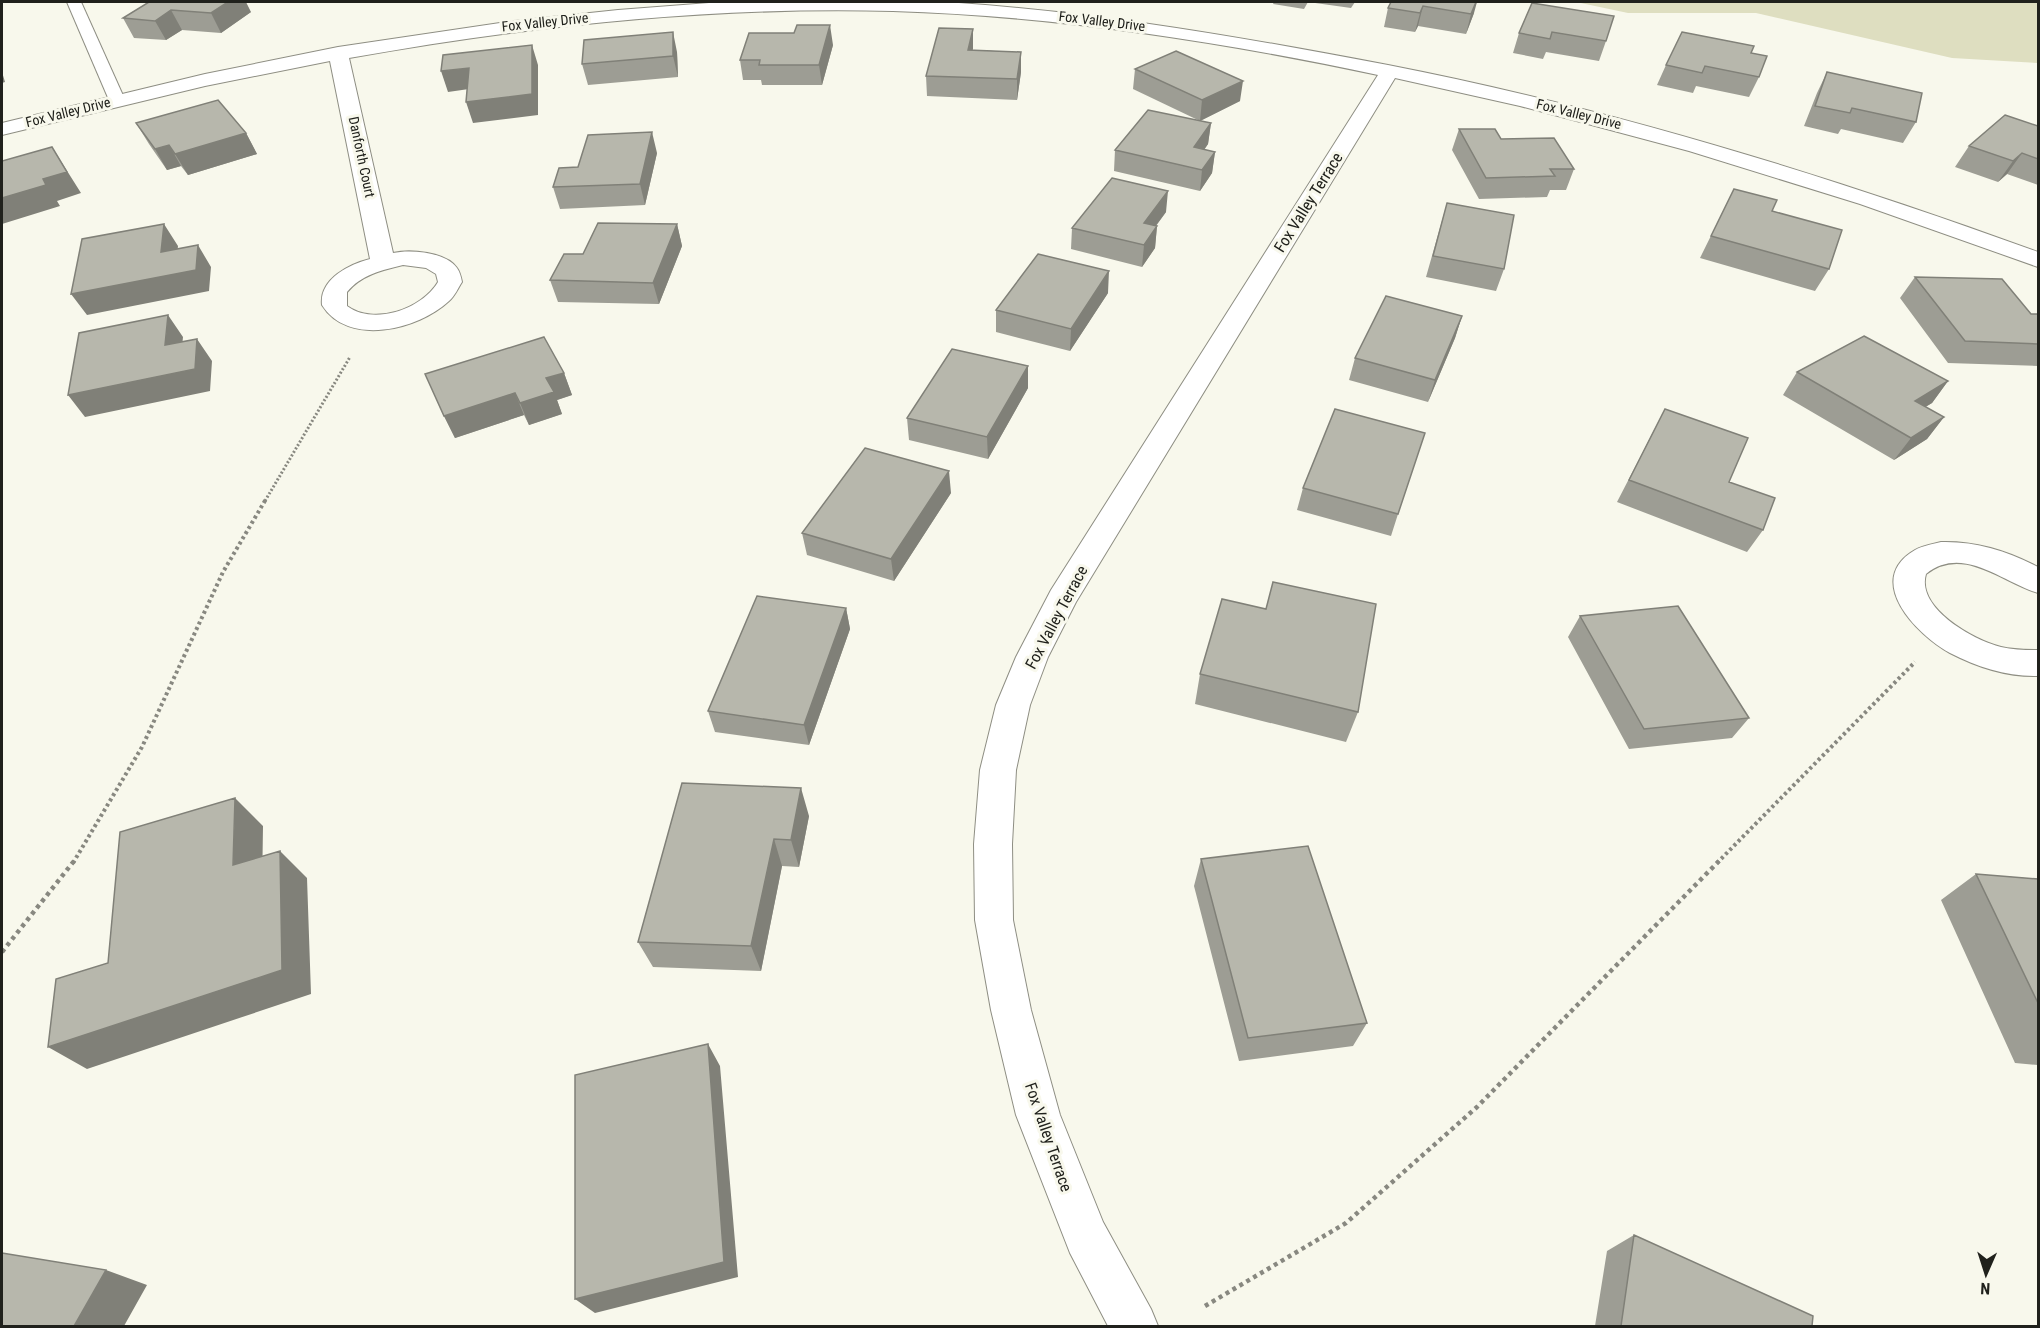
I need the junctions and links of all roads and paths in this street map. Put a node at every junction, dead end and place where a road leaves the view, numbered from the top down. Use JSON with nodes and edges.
{"nodes":[{"id":1,"x":74,"y":2,"type":"edge"},
{"id":2,"x":732,"y":4,"type":"edge"},
{"id":3,"x":338,"y":53,"type":"junction"},
{"id":4,"x":1390,"y":71,"type":"junction"},
{"id":5,"x":117,"y":100,"type":"junction"},
{"id":6,"x":2,"y":129,"type":"edge"},
{"id":7,"x":2038,"y":260,"type":"edge"},
{"id":8,"x":383,"y":262,"type":"dead end"},
{"id":9,"x":355,"y":348,"type":"dead end"},
{"id":10,"x":2036,"y":576,"type":"edge"},
{"id":11,"x":1920,"y":657,"type":"dead end"},
{"id":12,"x":2038,"y":663,"type":"edge"},
{"id":13,"x":2,"y":952,"type":"edge"},
{"id":14,"x":1205,"y":1306,"type":"dead end"},
{"id":15,"x":1134,"y":1326,"type":"edge"}],
"edges":[{"from":1,"to":5,"type":"lane"},
{"from":2,"to":3,"type":"street","name":"Fox Valley Drive"},
{"from":2,"to":4,"type":"street","name":"Fox Valley Drive"},
{"from":3,"to":5,"type":"street","name":"Fox Valley Drive"},
{"from":3,"to":8,"type":"street","name":"Danforth Court"},
{"from":4,"to":7,"type":"street","name":"Fox Valley Drive"},
{"from":4,"to":15,"type":"street","name":"Fox Valley Terrace"},
{"from":5,"to":6,"type":"street","name":"Fox Valley Drive"},
{"from":9,"to":13,"type":"path"},
{"from":10,"to":12,"type":"street"},
{"from":11,"to":14,"type":"path"}]}
